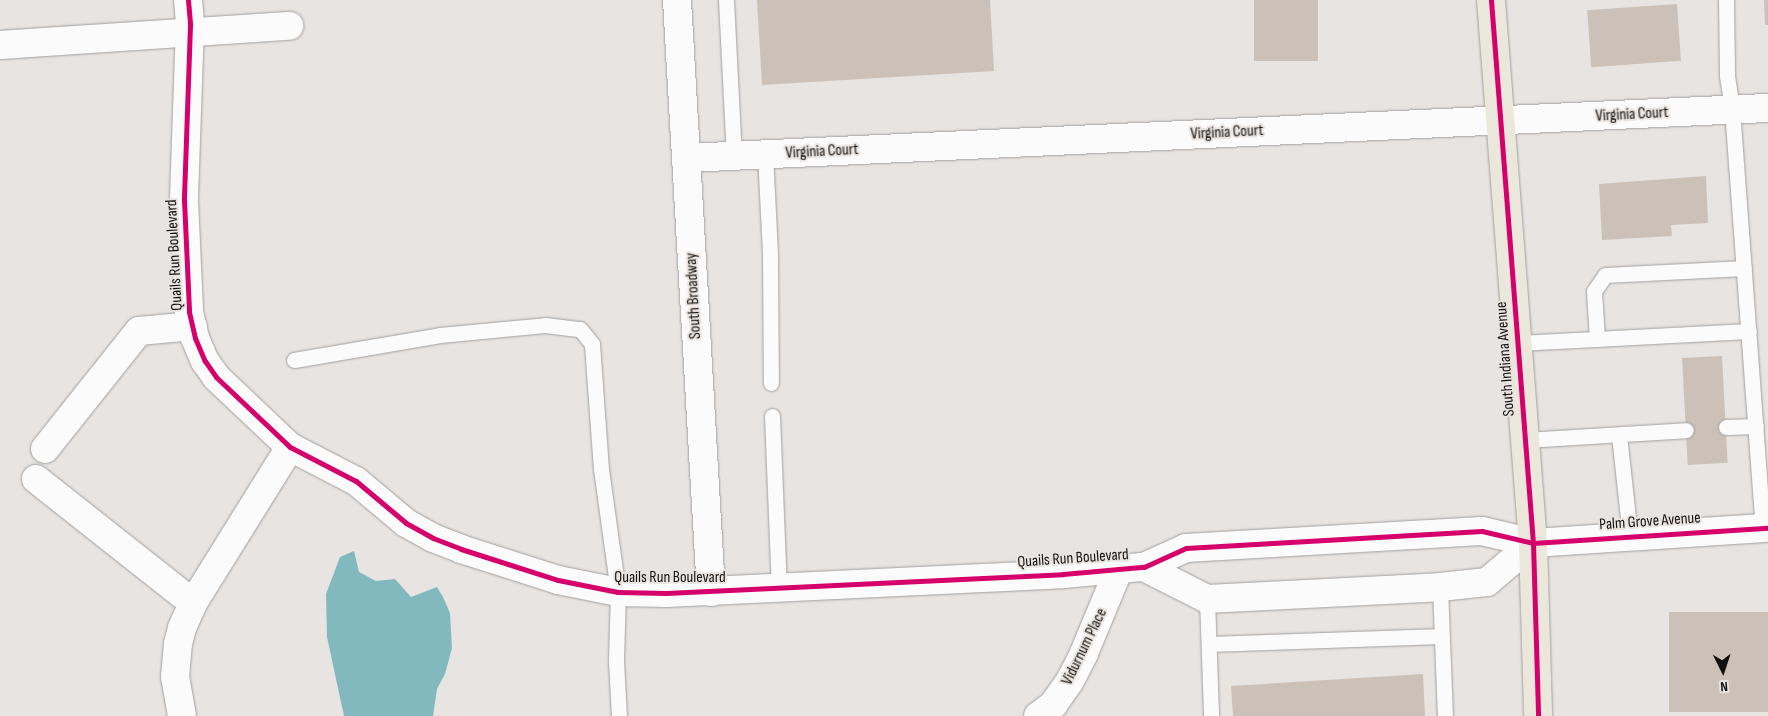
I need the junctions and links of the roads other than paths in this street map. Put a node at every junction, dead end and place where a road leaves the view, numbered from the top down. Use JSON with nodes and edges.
{"nodes":[{"id":1,"x":188,"y":0,"type":"edge"},
{"id":2,"x":677,"y":0,"type":"edge"},
{"id":3,"x":726,"y":0,"type":"edge"},
{"id":4,"x":1491,"y":0,"type":"edge"},
{"id":5,"x":1726,"y":0,"type":"edge"},
{"id":6,"x":289,"y":26,"type":"dead end"},
{"id":7,"x":189,"y":33,"type":"junction"},
{"id":8,"x":0,"y":45,"type":"edge"},
{"id":9,"x":1768,"y":108,"type":"edge"},
{"id":10,"x":1732,"y":110,"type":"junction"},
{"id":11,"x":1502,"y":120,"type":"junction"},
{"id":12,"x":765,"y":154,"type":"junction"},
{"id":13,"x":734,"y":156,"type":"junction"},
{"id":14,"x":686,"y":158,"type":"junction"},
{"id":15,"x":1744,"y":268,"type":"junction"},
{"id":16,"x":193,"y":326,"type":"junction"},
{"id":17,"x":1749,"y":331,"type":"junction"},
{"id":18,"x":1598,"y":339,"type":"junction"},
{"id":19,"x":1518,"y":343,"type":"junction"},
{"id":20,"x":294,"y":360,"type":"dead end"},
{"id":21,"x":771,"y":382,"type":"dead end"},
{"id":22,"x":772,"y":416,"type":"dead end"},
{"id":23,"x":1756,"y":426,"type":"junction"},
{"id":24,"x":1726,"y":427,"type":"dead end"},
{"id":25,"x":1686,"y":430,"type":"dead end"},
{"id":26,"x":1619,"y":435,"type":"junction"},
{"id":27,"x":1524,"y":440,"type":"junction"},
{"id":28,"x":290,"y":447,"type":"junction"},
{"id":29,"x":45,"y":448,"type":"dead end"},
{"id":30,"x":36,"y":479,"type":"dead end"},
{"id":31,"x":1766,"y":528,"type":"edge"},
{"id":32,"x":1630,"y":536,"type":"junction"},
{"id":33,"x":1533,"y":543,"type":"junction"},
{"id":34,"x":1131,"y":568,"type":"junction"},
{"id":35,"x":1440,"y":587,"type":"junction"},
{"id":36,"x":779,"y":588,"type":"junction"},
{"id":37,"x":618,"y":592,"type":"junction"},
{"id":38,"x":711,"y":592,"type":"junction"},
{"id":39,"x":1207,"y":599,"type":"junction"},
{"id":40,"x":193,"y":603,"type":"junction"},
{"id":41,"x":1440,"y":636,"type":"junction"},
{"id":42,"x":1208,"y":644,"type":"junction"},
{"id":43,"x":182,"y":716,"type":"edge"},
{"id":44,"x":619,"y":716,"type":"edge"},
{"id":45,"x":1038,"y":716,"type":"edge"},
{"id":46,"x":1210,"y":716,"type":"edge"},
{"id":47,"x":1446,"y":716,"type":"edge"},
{"id":48,"x":1538,"y":716,"type":"edge"}],
"edges":[{"from":1,"to":7,"type":"street","name":"Quails Run Boulevard"},
{"from":2,"to":14,"type":"street","name":"South Broadway"},
{"from":3,"to":13,"type":"lane"},
{"from":4,"to":11,"type":"main road","name":"South Indiana Avenue"},
{"from":5,"to":10,"type":"lane"},
{"from":6,"to":7,"type":"street"},
{"from":7,"to":8,"type":"street"},
{"from":7,"to":16,"type":"street","name":"Quails Run Boulevard"},
{"from":9,"to":10,"type":"street","name":"Virginia Court"},
{"from":10,"to":11,"type":"street","name":"Virginia Court"},
{"from":10,"to":15,"type":"lane"},
{"from":11,"to":12,"type":"street","name":"Virginia Court"},
{"from":11,"to":19,"type":"main road","name":"South Indiana Avenue"},
{"from":12,"to":13,"type":"street","name":"Virginia Court"},
{"from":12,"to":21,"type":"lane"},
{"from":13,"to":14,"type":"street","name":"Virginia Court"},
{"from":14,"to":38,"type":"street","name":"South Broadway"},
{"from":15,"to":17,"type":"lane"},
{"from":15,"to":18,"type":"lane"},
{"from":16,"to":28,"type":"street","name":"Quails Run Boulevard"},
{"from":16,"to":29,"type":"street"},
{"from":17,"to":18,"type":"lane"},
{"from":17,"to":23,"type":"lane"},
{"from":18,"to":19,"type":"lane"},
{"from":19,"to":27,"type":"main road","name":"South Indiana Avenue"},
{"from":20,"to":37,"type":"lane","name":"Quails Run Boulevard"},
{"from":22,"to":36,"type":"lane"},
{"from":23,"to":24,"type":"lane"},
{"from":23,"to":31,"type":"lane"},
{"from":25,"to":26,"type":"lane"},
{"from":26,"to":27,"type":"lane"},
{"from":26,"to":32,"type":"lane"},
{"from":27,"to":33,"type":"main road","name":"South Indiana Avenue"},
{"from":28,"to":37,"type":"street","name":"Quails Run Boulevard"},
{"from":28,"to":40,"type":"street"},
{"from":30,"to":40,"type":"street"},
{"from":31,"to":32,"type":"street","name":"Palm Grove Avenue"},
{"from":32,"to":33,"type":"street","name":"Palm Grove Avenue"},
{"from":33,"to":34,"type":"street","name":"Quails Run Boulevard"},
{"from":33,"to":35,"type":"street","name":"Quails Run Boulevard"},
{"from":33,"to":48,"type":"main road","name":"South Indiana Avenue"},
{"from":34,"to":36,"type":"street","name":"Quails Run Boulevard"},
{"from":34,"to":39,"type":"street","name":"Quails Run Boulevard"},
{"from":34,"to":45,"type":"street","name":"Vidurnum Place"},
{"from":35,"to":39,"type":"street","name":"Quails Run Boulevard"},
{"from":35,"to":41,"type":"lane"},
{"from":36,"to":38,"type":"street","name":"Quails Run Boulevard"},
{"from":37,"to":38,"type":"street","name":"Quails Run Boulevard"},
{"from":37,"to":44,"type":"lane","name":"Quails Run Boulevard"},
{"from":39,"to":42,"type":"lane"},
{"from":40,"to":43,"type":"street"},
{"from":41,"to":42,"type":"lane"},
{"from":41,"to":47,"type":"lane"},
{"from":42,"to":46,"type":"lane"}]}
